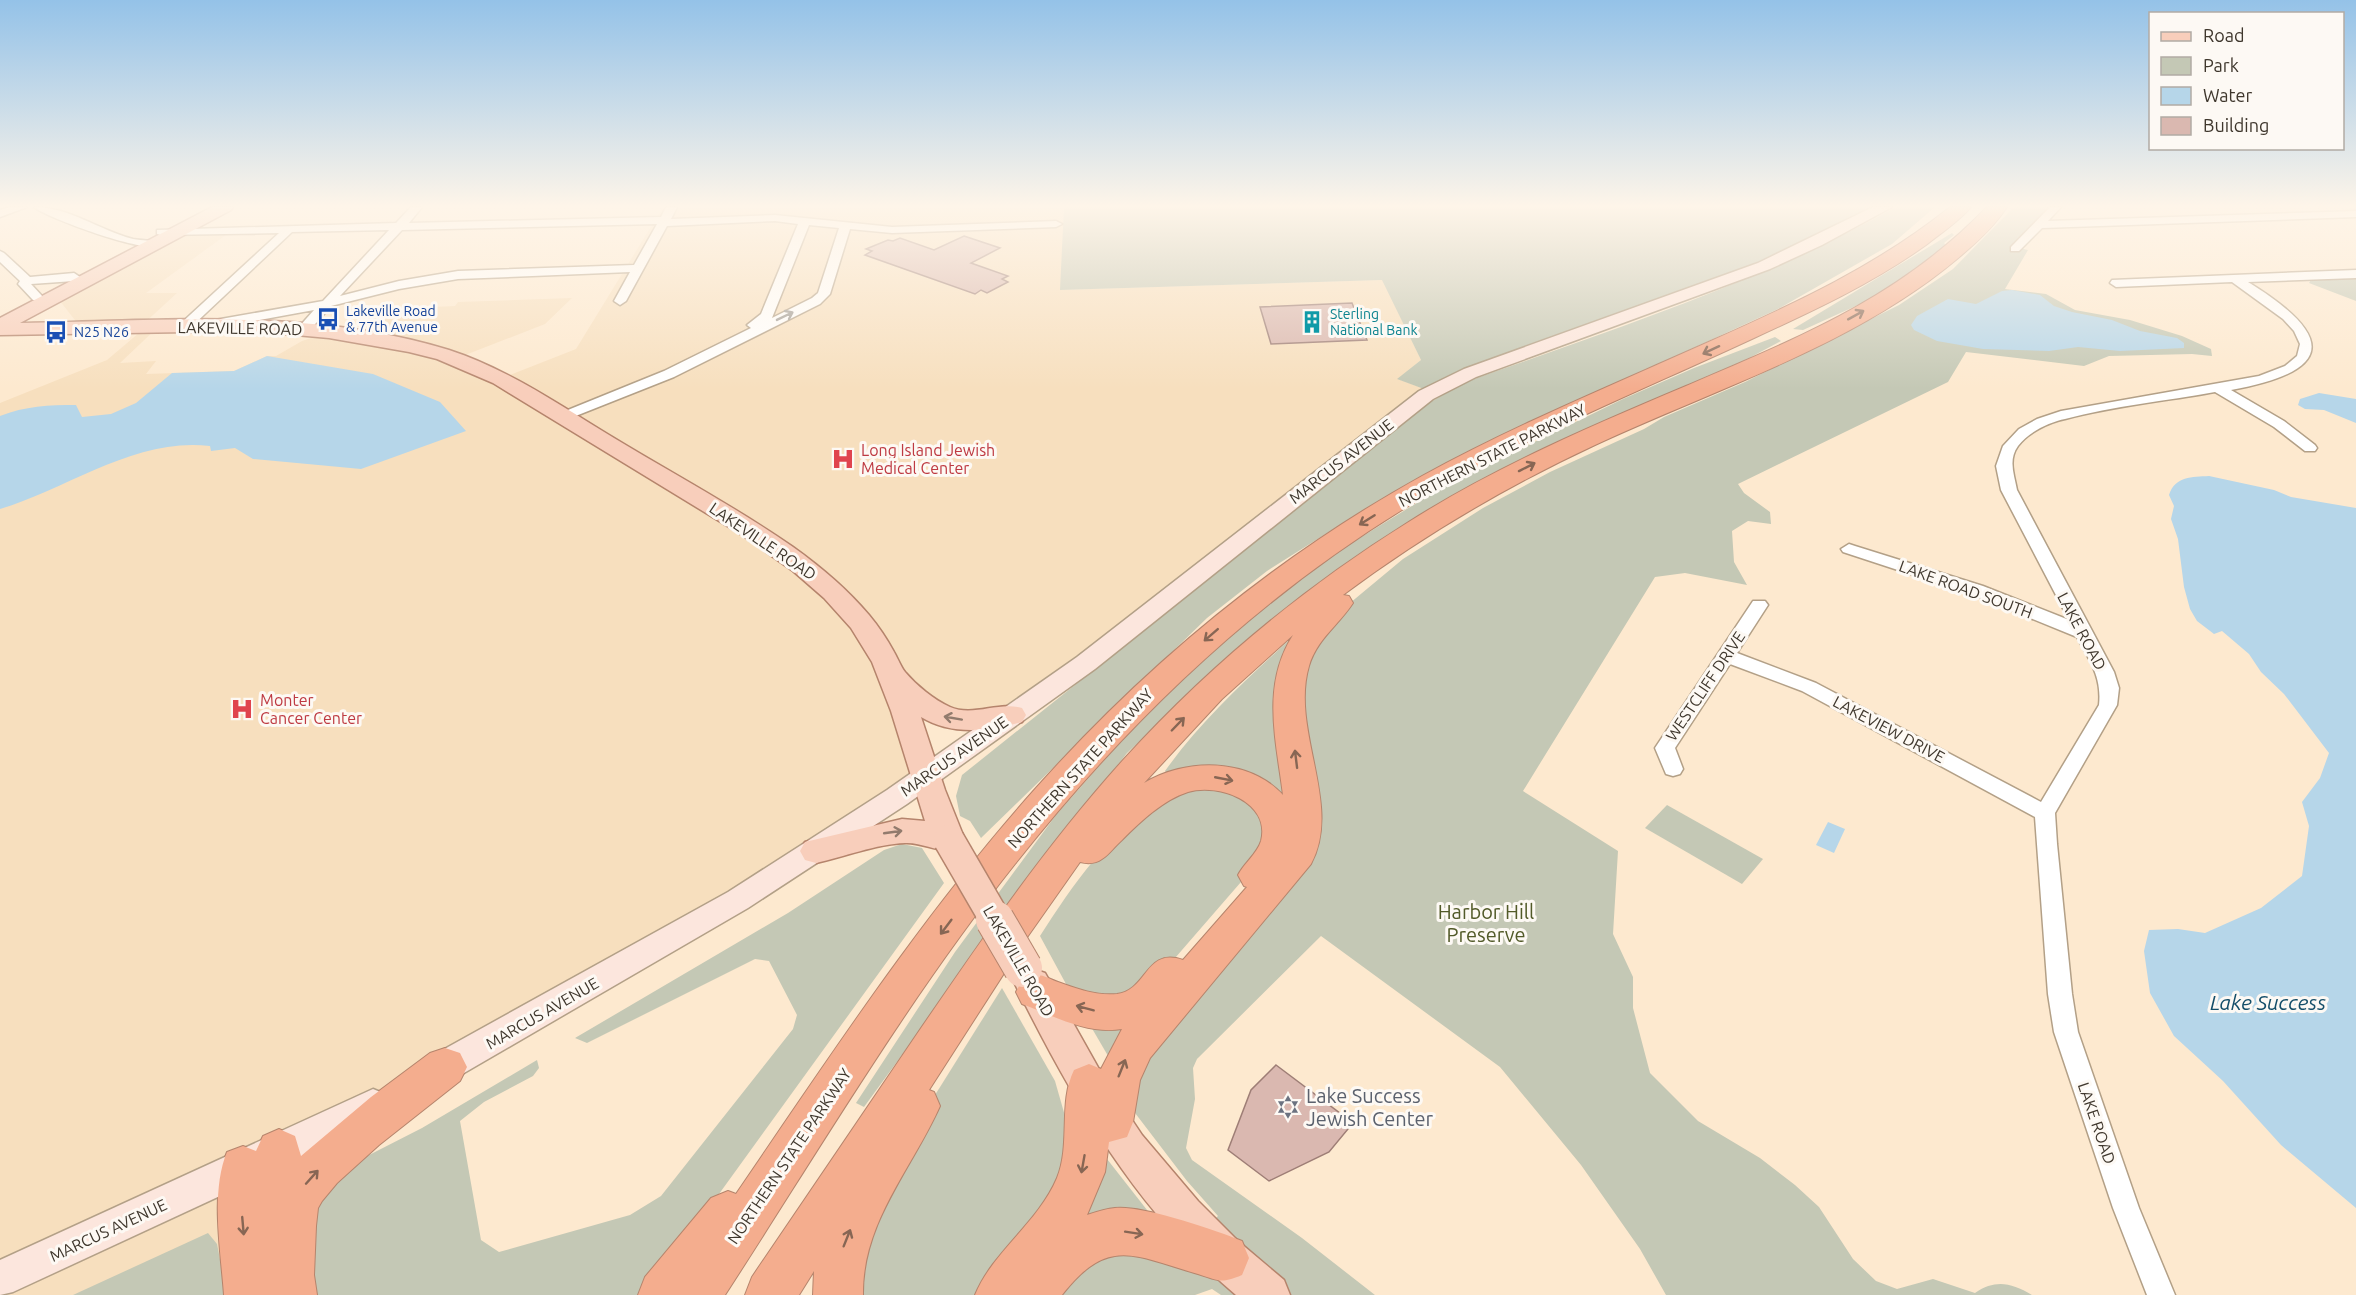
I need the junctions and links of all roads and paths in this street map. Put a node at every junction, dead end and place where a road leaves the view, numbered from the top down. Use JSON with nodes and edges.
{"nodes":[{"id":1,"x":14,"y":267,"type":"edge"},
{"id":2,"x":92,"y":267,"type":"edge"},
{"id":3,"x":94,"y":267,"type":"edge"},
{"id":4,"x":247,"y":267,"type":"edge"},
{"id":5,"x":360,"y":267,"type":"edge"},
{"id":6,"x":786,"y":267,"type":"edge"},
{"id":7,"x":832,"y":267,"type":"edge"},
{"id":8,"x":1760,"y":267,"type":"edge"},
{"id":9,"x":1868,"y":267,"type":"edge"},
{"id":10,"x":1877,"y":267,"type":"edge"},
{"id":11,"x":1931,"y":267,"type":"edge"},
{"id":12,"x":637,"y":268,"type":"joint"},
{"id":13,"x":2356,"y":274,"type":"edge"},
{"id":14,"x":2235,"y":279,"type":"junction"},
{"id":15,"x":2116,"y":283,"type":"dead end"},
{"id":16,"x":1848,"y":284,"type":"junction"},
{"id":17,"x":40,"y":291,"type":"junction"},
{"id":18,"x":620,"y":301,"type":"dead end"},
{"id":19,"x":325,"y":304,"type":"junction"},
{"id":20,"x":0,"y":316,"type":"edge"},
{"id":21,"x":210,"y":325,"type":"junction"},
{"id":22,"x":184,"y":326,"type":"junction"},
{"id":23,"x":0,"y":327,"type":"edge"},
{"id":24,"x":304,"y":328,"type":"junction"},
{"id":25,"x":82,"y":329,"type":"junction"},
{"id":26,"x":714,"y":352,"type":"junction"},
{"id":27,"x":2218,"y":388,"type":"junction"},
{"id":28,"x":563,"y":417,"type":"junction"},
{"id":29,"x":2310,"y":448,"type":"dead end"},
{"id":30,"x":1475,"y":494,"type":"junction"},
{"id":31,"x":1849,"y":549,"type":"dead end"},
{"id":32,"x":1759,"y":605,"type":"dead end"},
{"id":33,"x":2082,"y":632,"type":"junction"},
{"id":34,"x":1727,"y":656,"type":"junction"},
{"id":35,"x":890,"y":674,"type":"junction"},
{"id":36,"x":1012,"y":716,"type":"junction"},
{"id":37,"x":1672,"y":769,"type":"dead end"},
{"id":38,"x":925,"y":777,"type":"junction"},
{"id":39,"x":2046,"y":813,"type":"junction"},
{"id":40,"x":949,"y":840,"type":"junction"},
{"id":41,"x":816,"y":851,"type":"junction"},
{"id":42,"x":1023,"y":909,"type":"junction"},
{"id":43,"x":1016,"y":974,"type":"junction"},
{"id":44,"x":445,"y":1067,"type":"junction"},
{"id":45,"x":826,"y":1100,"type":"junction"},
{"id":46,"x":1100,"y":1103,"type":"junction"},
{"id":47,"x":261,"y":1160,"type":"junction"},
{"id":48,"x":1225,"y":1258,"type":"junction"},
{"id":49,"x":0,"y":1279,"type":"edge"},
{"id":50,"x":291,"y":1284,"type":"edge"},
{"id":51,"x":249,"y":1295,"type":"edge"},
{"id":52,"x":663,"y":1295,"type":"edge"},
{"id":53,"x":696,"y":1295,"type":"edge"},
{"id":54,"x":770,"y":1295,"type":"edge"},
{"id":55,"x":838,"y":1295,"type":"edge"},
{"id":56,"x":1000,"y":1295,"type":"edge"},
{"id":57,"x":1031,"y":1295,"type":"edge"},
{"id":58,"x":1269,"y":1295,"type":"edge"},
{"id":59,"x":2161,"y":1295,"type":"edge"}],
"edges":[{"from":1,"to":17,"type":"street"},
{"from":2,"to":17,"type":"main road"},
{"from":3,"to":17,"type":"main road"},
{"from":4,"to":22,"type":"street"},
{"from":5,"to":19,"type":"street"},
{"from":6,"to":26,"type":"street"},
{"from":26,"to":7,"type":"street","one_way":true},
{"from":8,"to":36,"type":"main road","name":"MARCUS AVENUE"},
{"from":9,"to":16,"type":"highway"},
{"from":10,"to":16,"type":"highway","name":"NORTHERN STATE PARKWAY"},
{"from":30,"to":11,"type":"highway","name":"NORTHERN STATE PARKWAY","one_way":true},
{"from":12,"to":18,"type":"street"},
{"from":12,"to":19,"type":"street"},
{"from":13,"to":14,"type":"street"},
{"from":14,"to":15,"type":"street"},
{"from":14,"to":27,"type":"street","name":"LAKE ROAD"},
{"from":16,"to":45,"type":"highway","name":"NORTHERN STATE PARKWAY","one_way":true},
{"from":17,"to":20,"type":"main road"},
{"from":17,"to":23,"type":"main road"},
{"from":17,"to":25,"type":"main road"},
{"from":19,"to":21,"type":"street"},
{"from":19,"to":24,"type":"street"},
{"from":21,"to":22,"type":"main road","name":"LAKEVILLE ROAD"},
{"from":21,"to":24,"type":"main road","name":"LAKEVILLE ROAD"},
{"from":22,"to":25,"type":"main road","name":"LAKEVILLE ROAD"},
{"from":23,"to":25,"type":"main road","name":"LAKEVILLE ROAD"},
{"from":24,"to":28,"type":"main road","name":"LAKEVILLE ROAD"},
{"from":26,"to":28,"type":"street"},
{"from":27,"to":29,"type":"street"},
{"from":27,"to":33,"type":"street","name":"LAKE ROAD"},
{"from":28,"to":35,"type":"main road","name":"LAKEVILLE ROAD"},
{"from":42,"to":30,"type":"highway","name":"NORTHERN STATE PARKWAY","one_way":true},
{"from":46,"to":30,"type":"highway","one_way":true},
{"from":31,"to":33,"type":"street","name":"LAKE ROAD SOUTH"},
{"from":32,"to":34,"type":"street","name":"WESTCLIFF DRIVE"},
{"from":33,"to":39,"type":"street","name":"LAKE ROAD"},
{"from":34,"to":37,"type":"street","name":"WESTCLIFF DRIVE"},
{"from":34,"to":39,"type":"street","name":"LAKEVIEW DRIVE"},
{"from":36,"to":35,"type":"main road","one_way":true},
{"from":35,"to":38,"type":"main road","name":"LAKEVILLE ROAD"},
{"from":36,"to":38,"type":"main road","name":"MARCUS AVENUE"},
{"from":38,"to":40,"type":"main road","name":"LAKEVILLE ROAD"},
{"from":38,"to":41,"type":"main road","name":"MARCUS AVENUE"},
{"from":39,"to":59,"type":"street","name":"LAKE ROAD"},
{"from":41,"to":40,"type":"main road","one_way":true},
{"from":40,"to":43,"type":"main road","name":"LAKEVILLE ROAD","bridge":true},
{"from":41,"to":44,"type":"main road","name":"MARCUS AVENUE"},
{"from":42,"to":43,"type":"highway","name":"NORTHERN STATE PARKWAY"},
{"from":42,"to":43,"type":"highway","one_way":true},
{"from":43,"to":46,"type":"main road","name":"LAKEVILLE ROAD"},
{"from":43,"to":54,"type":"highway","name":"NORTHERN STATE PARKWAY"},
{"from":55,"to":43,"type":"highway","one_way":true},
{"from":44,"to":47,"type":"main road","name":"MARCUS AVENUE"},
{"from":50,"to":44,"type":"highway","one_way":true},
{"from":45,"to":52,"type":"highway"},
{"from":45,"to":53,"type":"highway","name":"NORTHERN STATE PARKWAY"},
{"from":46,"to":48,"type":"main road","name":"LAKEVILLE ROAD"},
{"from":46,"to":56,"type":"highway","one_way":true},
{"from":47,"to":49,"type":"main road","name":"MARCUS AVENUE"},
{"from":47,"to":50,"type":"highway"},
{"from":47,"to":51,"type":"highway","one_way":true},
{"from":57,"to":48,"type":"highway","one_way":true},
{"from":48,"to":58,"type":"main road","name":"LAKEVILLE ROAD"}]}
